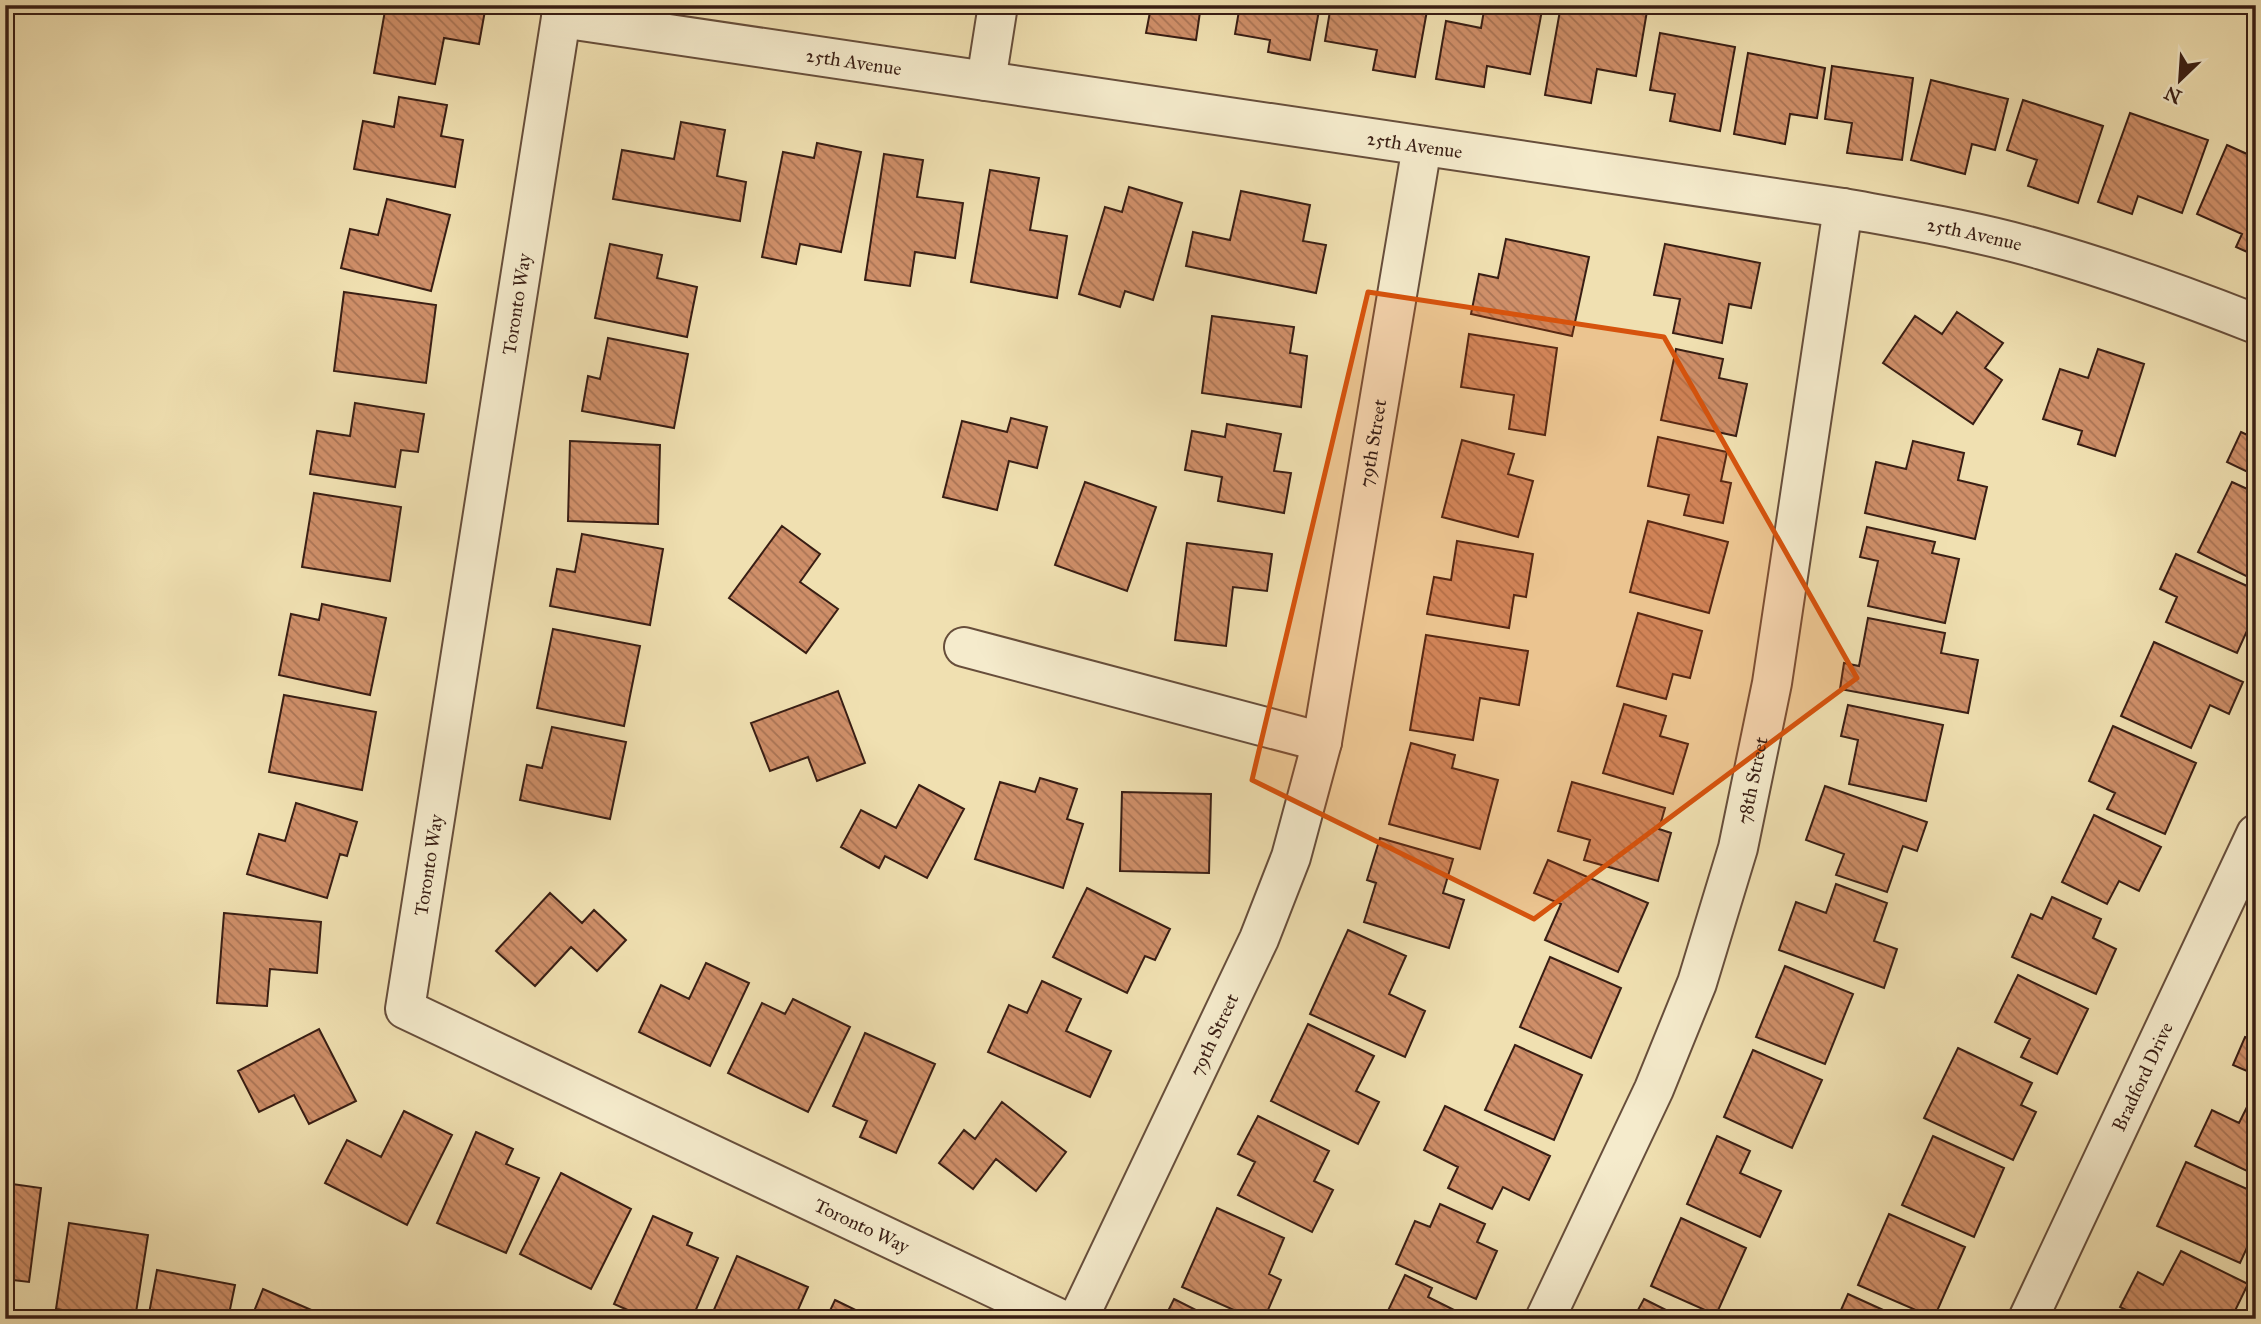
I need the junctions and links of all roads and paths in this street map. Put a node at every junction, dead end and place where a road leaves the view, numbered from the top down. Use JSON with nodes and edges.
{"nodes":[{"id":1,"x":998,"y":5,"type":"edge"},
{"id":2,"x":562,"y":11,"type":"edge"},
{"id":3,"x":986,"y":81,"type":"junction"},
{"id":4,"x":1422,"y":146,"type":"junction"},
{"id":5,"x":1843,"y":208,"type":"junction"},
{"id":6,"x":2256,"y":324,"type":"edge"},
{"id":7,"x":964,"y":647,"type":"dead end"},
{"id":8,"x":1322,"y":741,"type":"junction"},
{"id":9,"x":2256,"y":834,"type":"edge"},
{"id":10,"x":1060,"y":1319,"type":"edge"},
{"id":11,"x":1078,"y":1319,"type":"edge"},
{"id":12,"x":1545,"y":1319,"type":"edge"},
{"id":13,"x":2028,"y":1319,"type":"edge"}],
"edges":[{"from":1,"to":3,"type":"street"},
{"from":2,"to":3,"type":"street","name":"25th Avenue"},
{"from":2,"to":10,"type":"street","name":"Toronto Way"},
{"from":3,"to":4,"type":"street","name":"25th Avenue"},
{"from":4,"to":5,"type":"street","name":"25th Avenue"},
{"from":4,"to":8,"type":"street","name":"79th Street"},
{"from":5,"to":6,"type":"street","name":"25th Avenue"},
{"from":5,"to":12,"type":"street","name":"78th Street"},
{"from":7,"to":8,"type":"street"},
{"from":8,"to":11,"type":"street","name":"79th Street"},
{"from":9,"to":13,"type":"street","name":"Bradford Drive"}]}
